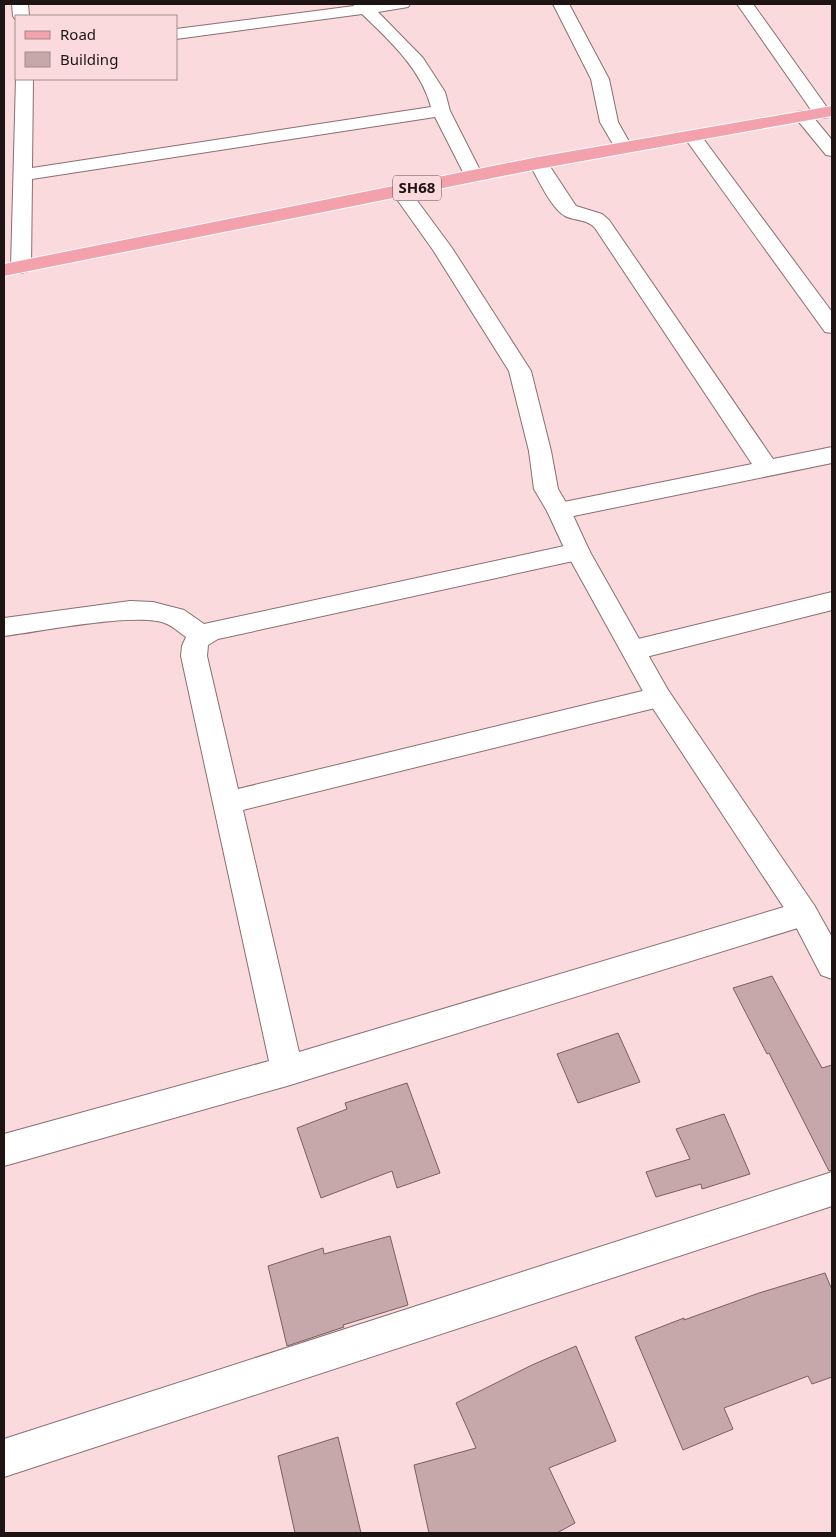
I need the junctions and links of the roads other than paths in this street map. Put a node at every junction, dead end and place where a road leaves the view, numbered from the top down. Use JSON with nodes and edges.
{"nodes":[{"id":1,"x":402,"y":4,"type":"edge"},
{"id":2,"x":560,"y":4,"type":"edge"},
{"id":3,"x":745,"y":4,"type":"edge"},
{"id":4,"x":363,"y":6,"type":"edge"},
{"id":5,"x":178,"y":34,"type":"edge"},
{"id":6,"x":24,"y":80,"type":"edge"},
{"id":7,"x":441,"y":111,"type":"junction"},
{"id":8,"x":827,"y":112,"type":"edge"},
{"id":9,"x":803,"y":116,"type":"junction"},
{"id":10,"x":693,"y":137,"type":"junction"},
{"id":11,"x":623,"y":147,"type":"junction"},
{"id":12,"x":832,"y":151,"type":"edge"},
{"id":13,"x":538,"y":163,"type":"junction"},
{"id":14,"x":23,"y":175,"type":"junction"},
{"id":15,"x":474,"y":176,"type":"junction"},
{"id":16,"x":400,"y":191,"type":"junction"},
{"id":17,"x":12,"y":268,"type":"edge"},
{"id":18,"x":832,"y":293,"type":"edge"},
{"id":19,"x":809,"y":295,"type":"junction"},
{"id":20,"x":832,"y":327,"type":"edge"},
{"id":21,"x":832,"y":455,"type":"edge"},
{"id":22,"x":766,"y":467,"type":"junction"},
{"id":23,"x":559,"y":510,"type":"junction"},
{"id":24,"x":578,"y":552,"type":"junction"},
{"id":25,"x":832,"y":601,"type":"edge"},
{"id":26,"x":4,"y":627,"type":"edge"},
{"id":27,"x":201,"y":635,"type":"junction"},
{"id":28,"x":634,"y":650,"type":"junction"},
{"id":29,"x":659,"y":697,"type":"junction"},
{"id":30,"x":226,"y":803,"type":"junction"},
{"id":31,"x":804,"y":914,"type":"junction"},
{"id":32,"x":832,"y":965,"type":"edge"},
{"id":33,"x":287,"y":1070,"type":"junction"},
{"id":34,"x":4,"y":1150,"type":"edge"},
{"id":35,"x":832,"y":1189,"type":"edge"},
{"id":36,"x":4,"y":1458,"type":"edge"}],
"edges":[{"from":1,"to":4,"type":"street"},
{"from":2,"to":11,"type":"street"},
{"from":3,"to":8,"type":"street"},
{"from":4,"to":5,"type":"street"},
{"from":4,"to":7,"type":"street"},
{"from":6,"to":14,"type":"street"},
{"from":7,"to":14,"type":"street"},
{"from":7,"to":15,"type":"street"},
{"from":8,"to":9,"type":"main road","number":"SH68"},
{"from":9,"to":10,"type":"main road","number":"SH68"},
{"from":9,"to":12,"type":"street"},
{"from":10,"to":11,"type":"main road","number":"SH68"},
{"from":10,"to":19,"type":"street"},
{"from":11,"to":13,"type":"main road","number":"SH68"},
{"from":13,"to":15,"type":"main road","number":"SH68"},
{"from":13,"to":22,"type":"street"},
{"from":14,"to":17,"type":"street"},
{"from":15,"to":16,"type":"main road","number":"SH68"},
{"from":16,"to":17,"type":"main road","number":"SH68"},
{"from":16,"to":23,"type":"street"},
{"from":18,"to":19,"type":"street"},
{"from":19,"to":20,"type":"street"},
{"from":21,"to":22,"type":"street"},
{"from":22,"to":23,"type":"street"},
{"from":23,"to":24,"type":"street"},
{"from":24,"to":27,"type":"street"},
{"from":24,"to":28,"type":"street"},
{"from":25,"to":28,"type":"street"},
{"from":26,"to":27,"type":"street"},
{"from":27,"to":30,"type":"street"},
{"from":28,"to":29,"type":"street"},
{"from":29,"to":30,"type":"street"},
{"from":29,"to":31,"type":"street"},
{"from":30,"to":33,"type":"street"},
{"from":31,"to":32,"type":"street"},
{"from":31,"to":33,"type":"street"},
{"from":33,"to":34,"type":"street"},
{"from":35,"to":36,"type":"street"}]}
